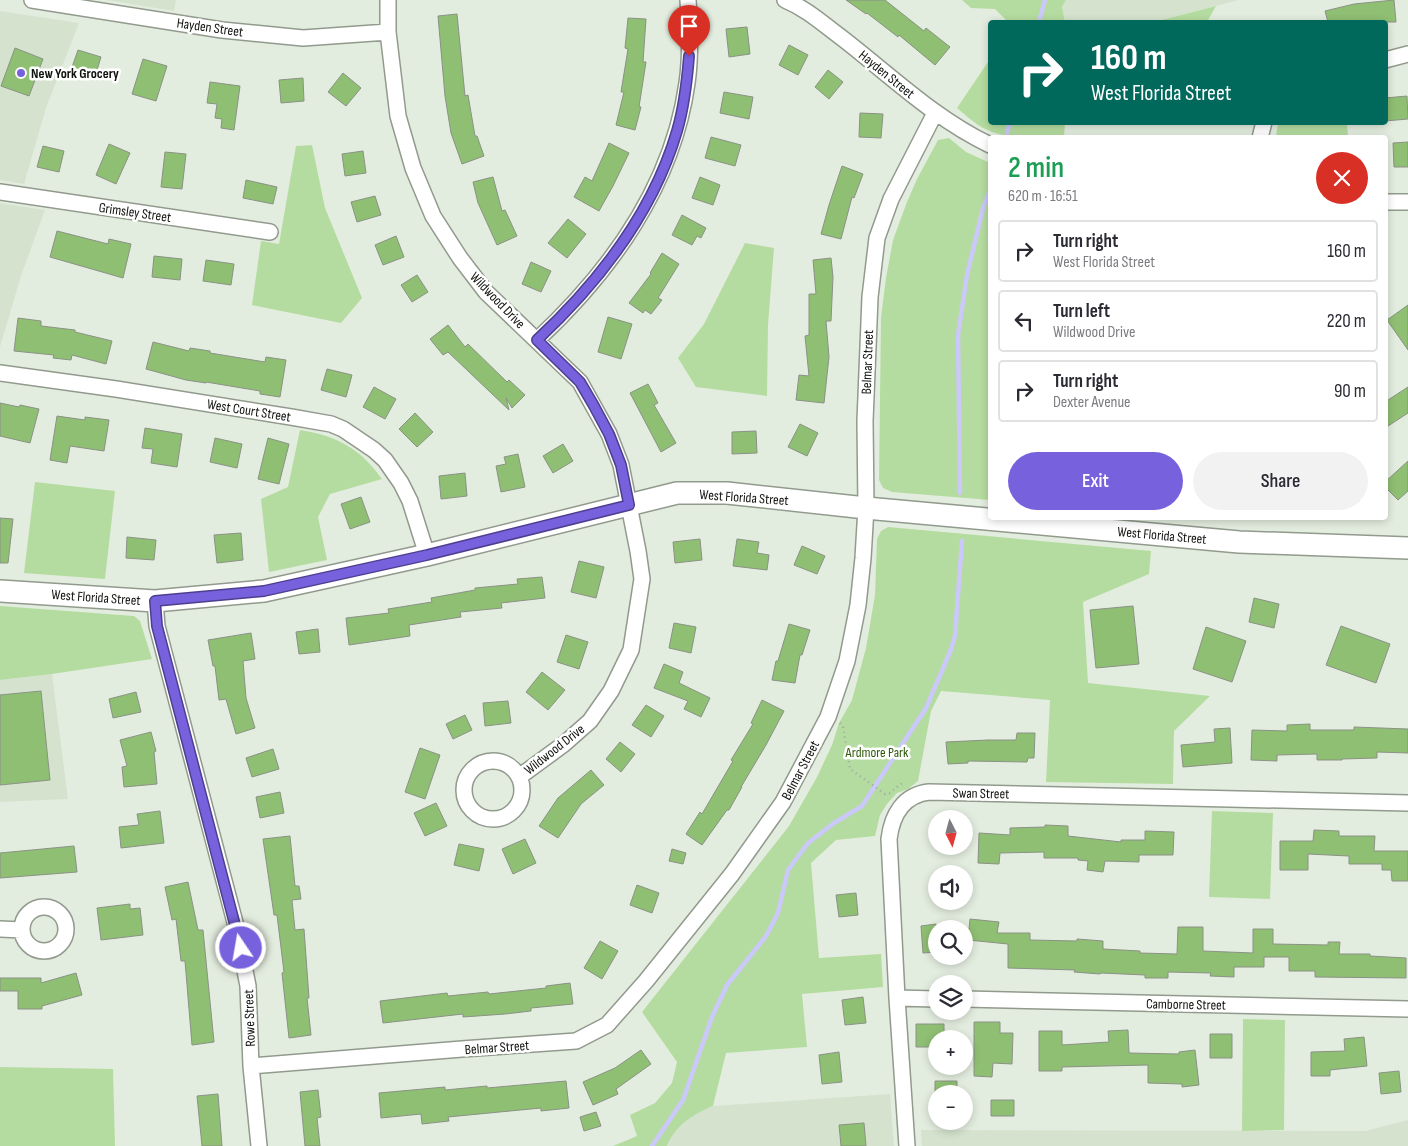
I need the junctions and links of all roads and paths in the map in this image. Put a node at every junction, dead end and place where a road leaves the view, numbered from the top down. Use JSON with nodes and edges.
{"nodes":[{"id":1,"x":32,"y":0,"type":"edge"},
{"id":2,"x":388,"y":0,"type":"edge"},
{"id":3,"x":688,"y":0,"type":"edge"},
{"id":4,"x":785,"y":0,"type":"edge"},
{"id":5,"x":388,"y":32,"type":"junction"},
{"id":6,"x":1408,"y":54,"type":"edge"},
{"id":7,"x":1388,"y":59,"type":"edge"},
{"id":8,"x":935,"y":113,"type":"junction"},
{"id":9,"x":988,"y":144,"type":"edge"},
{"id":10,"x":0,"y":192,"type":"edge"},
{"id":11,"x":1388,"y":202,"type":"edge"},
{"id":12,"x":1408,"y":202,"type":"edge"},
{"id":13,"x":270,"y":232,"type":"dead end"},
{"id":14,"x":537,"y":340,"type":"junction"},
{"id":15,"x":0,"y":373,"type":"edge"},
{"id":16,"x":629,"y":505,"type":"junction"},
{"id":17,"x":866,"y":508,"type":"junction"},
{"id":18,"x":988,"y":519,"type":"edge"},
{"id":19,"x":998,"y":520,"type":"edge"},
{"id":20,"x":1408,"y":548,"type":"edge"},
{"id":21,"x":427,"y":555,"type":"junction"},
{"id":22,"x":0,"y":591,"type":"edge"},
{"id":23,"x":155,"y":601,"type":"junction"},
{"id":24,"x":828,"y":717,"type":"junction"},
{"id":25,"x":519,"y":776,"type":"dead end"},
{"id":26,"x":878,"y":788,"type":"dead end"},
{"id":27,"x":1408,"y":803,"type":"edge"},
{"id":28,"x":0,"y":929,"type":"edge"},
{"id":29,"x":22,"y":930,"type":"dead end"},
{"id":30,"x":897,"y":998,"type":"junction"},
{"id":31,"x":928,"y":998,"type":"edge"},
{"id":32,"x":973,"y":999,"type":"edge"},
{"id":33,"x":1408,"y":1009,"type":"edge"},
{"id":34,"x":251,"y":1066,"type":"junction"},
{"id":35,"x":259,"y":1146,"type":"edge"},
{"id":36,"x":907,"y":1146,"type":"edge"}],
"edges":[{"from":1,"to":5,"type":"street","name":"Hayden Street"},
{"from":2,"to":5,"type":"street","name":"Wildwood Drive"},
{"from":3,"to":14,"type":"street"},
{"from":4,"to":8,"type":"street","name":"Hayden Street"},
{"from":5,"to":14,"type":"street","name":"Wildwood Drive"},
{"from":6,"to":7,"type":"street"},
{"from":8,"to":9,"type":"street","name":"Hayden Street"},
{"from":8,"to":17,"type":"street","name":"Belmar Street"},
{"from":10,"to":13,"type":"street","name":"Grimsley Street"},
{"from":11,"to":12,"type":"street"},
{"from":14,"to":16,"type":"street","name":"Wildwood Drive"},
{"from":15,"to":21,"type":"street","name":"West Court Street"},
{"from":16,"to":17,"type":"street","name":"West Florida Street"},
{"from":16,"to":21,"type":"street","name":"West Florida Street"},
{"from":16,"to":25,"type":"street","name":"Wildwood Drive"},
{"from":17,"to":18,"type":"street","name":"West Florida Street"},
{"from":17,"to":24,"type":"street","name":"Belmar Street"},
{"from":19,"to":20,"type":"street","name":"West Florida Street"},
{"from":21,"to":23,"type":"street","name":"West Florida Street"},
{"from":22,"to":23,"type":"street","name":"West Florida Street"},
{"from":23,"to":34,"type":"street","name":"Rowe Street"},
{"from":24,"to":26,"type":"path"},
{"from":24,"to":34,"type":"street","name":"Belmar Street"},
{"from":27,"to":30,"type":"street","name":"Swan Street"},
{"from":28,"to":29,"type":"street"},
{"from":30,"to":31,"type":"street"},
{"from":30,"to":36,"type":"street","name":"Swan Street"},
{"from":32,"to":33,"type":"street","name":"Camborne Street"},
{"from":34,"to":35,"type":"street","name":"Rowe Street"}]}
